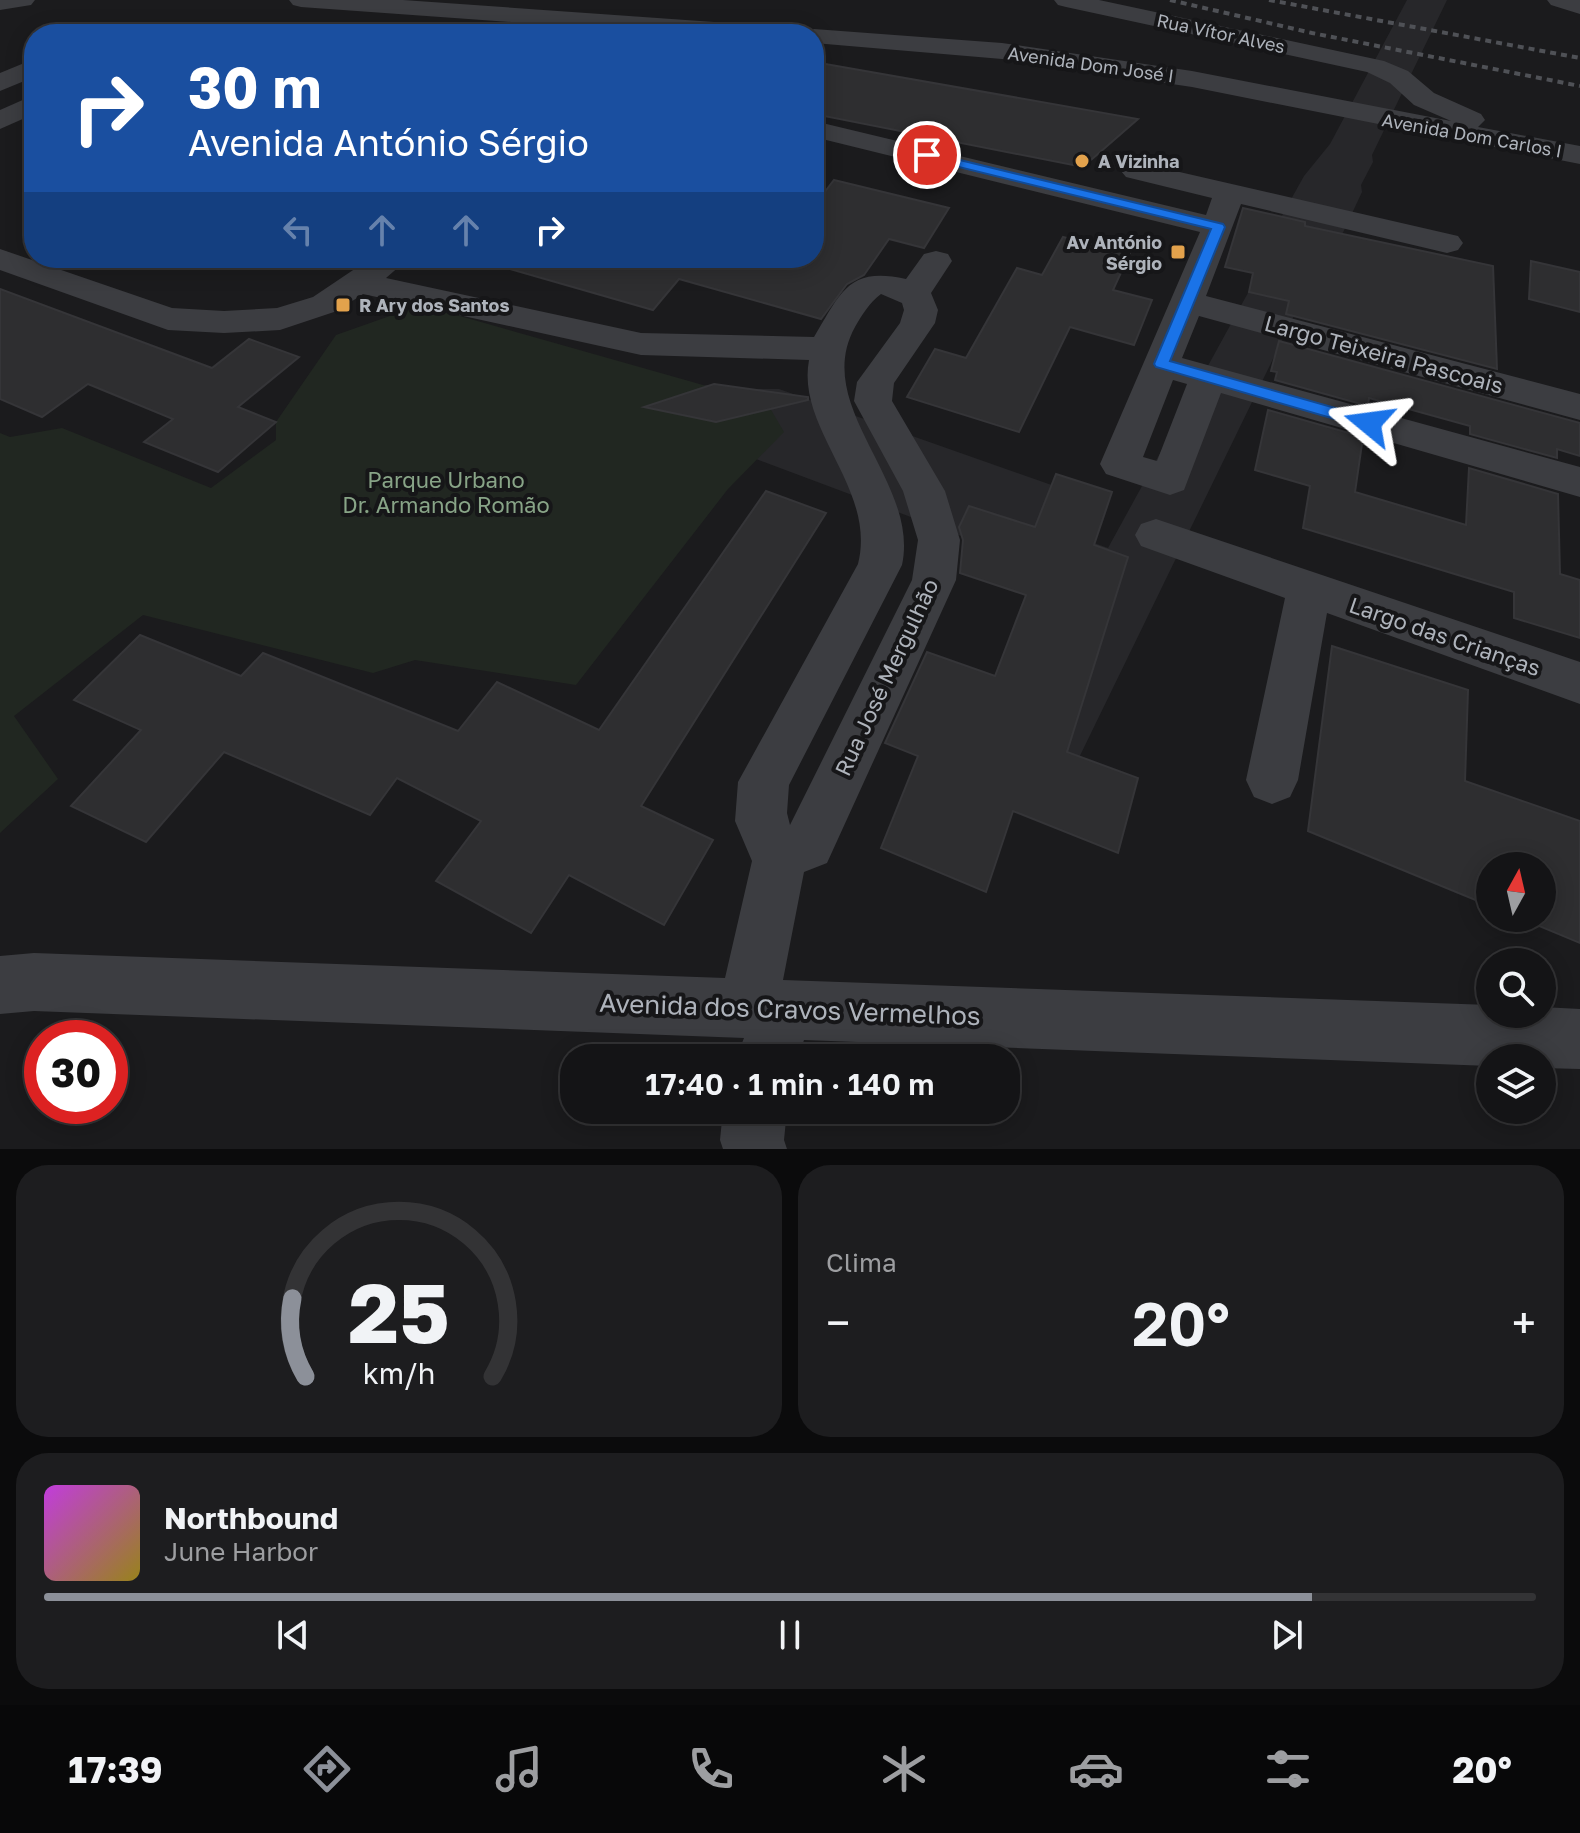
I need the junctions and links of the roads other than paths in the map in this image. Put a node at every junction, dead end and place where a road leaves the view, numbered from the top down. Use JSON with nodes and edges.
{"nodes":[{"id":1,"x":301,"y":0,"type":"edge"},
{"id":2,"x":1066,"y":0,"type":"edge"},
{"id":3,"x":1559,"y":0,"type":"edge"},
{"id":4,"x":353,"y":4,"type":"junction"},
{"id":5,"x":1580,"y":7,"type":"edge"},
{"id":6,"x":362,"y":24,"type":"edge"},
{"id":7,"x":552,"y":24,"type":"edge"},
{"id":8,"x":824,"y":37,"type":"edge"},
{"id":9,"x":1329,"y":56,"type":"junction"},
{"id":10,"x":24,"y":72,"type":"edge"},
{"id":11,"x":0,"y":83,"type":"edge"},
{"id":12,"x":24,"y":108,"type":"edge"},
{"id":13,"x":1364,"y":115,"type":"junction"},
{"id":14,"x":0,"y":121,"type":"edge"},
{"id":15,"x":824,"y":132,"type":"edge"},
{"id":16,"x":1572,"y":153,"type":"edge"},
{"id":17,"x":824,"y":158,"type":"edge"},
{"id":18,"x":1136,"y":171,"type":"dead end"},
{"id":19,"x":1229,"y":193,"type":"junction"},
{"id":20,"x":1213,"y":239,"type":"junction"},
{"id":21,"x":1447,"y":243,"type":"dead end"},
{"id":22,"x":0,"y":259,"type":"edge"},
{"id":23,"x":24,"y":268,"type":"edge"},
{"id":24,"x":25,"y":268,"type":"edge"},
{"id":25,"x":380,"y":268,"type":"edge"},
{"id":26,"x":361,"y":283,"type":"junction"},
{"id":27,"x":1187,"y":302,"type":"junction"},
{"id":28,"x":827,"y":349,"type":"junction"},
{"id":29,"x":1162,"y":364,"type":"junction"},
{"id":30,"x":1208,"y":377,"type":"junction"},
{"id":31,"x":1580,"y":407,"type":"edge"},
{"id":32,"x":1580,"y":482,"type":"edge"},
{"id":33,"x":1156,"y":535,"type":"dead end"},
{"id":34,"x":1309,"y":589,"type":"junction"},
{"id":35,"x":1580,"y":683,"type":"edge"},
{"id":36,"x":1272,"y":780,"type":"dead end"},
{"id":37,"x":780,"y":855,"type":"junction"},
{"id":38,"x":0,"y":985,"type":"edge"},
{"id":39,"x":767,"y":1025,"type":"edge"},
{"id":40,"x":1580,"y":1039,"type":"edge"},
{"id":41,"x":754,"y":1124,"type":"edge"},
{"id":42,"x":755,"y":1149,"type":"edge"}],
"edges":[{"from":1,"to":4,"type":"street"},
{"from":2,"to":9,"type":"street","name":"Rua Vítor Alves"},
{"from":3,"to":5,"type":"street"},
{"from":4,"to":6,"type":"street"},
{"from":4,"to":7,"type":"street"},
{"from":8,"to":13,"type":"street","name":"Avenida Dom José I"},
{"from":9,"to":13,"type":"street","name":"Rua Vítor Alves"},
{"from":9,"to":16,"type":"street","name":"Rua Vítor Alves"},
{"from":10,"to":11,"type":"street"},
{"from":12,"to":14,"type":"street"},
{"from":13,"to":16,"type":"street","name":"Avenida Dom Carlos I"},
{"from":15,"to":20,"type":"street"},
{"from":17,"to":20,"type":"street"},
{"from":18,"to":19,"type":"street"},
{"from":19,"to":20,"type":"street"},
{"from":19,"to":21,"type":"street"},
{"from":20,"to":27,"type":"street"},
{"from":22,"to":23,"type":"street"},
{"from":24,"to":26,"type":"street"},
{"from":25,"to":26,"type":"street"},
{"from":26,"to":28,"type":"street"},
{"from":27,"to":29,"type":"street"},
{"from":27,"to":31,"type":"street","name":"Largo Teixeira Pascoais"},
{"from":28,"to":37,"type":"street","name":"Rua José Mergulhão"},
{"from":28,"to":37,"type":"street","name":"Rua José Mergulhão"},
{"from":29,"to":30,"type":"street"},
{"from":29,"to":30,"type":"street"},
{"from":30,"to":32,"type":"street"},
{"from":33,"to":34,"type":"street","name":"Largo das Crianças"},
{"from":34,"to":35,"type":"street","name":"Largo das Crianças"},
{"from":34,"to":36,"type":"street"},
{"from":37,"to":39,"type":"street"},
{"from":38,"to":39,"type":"street","name":"Avenida dos Cravos Vermelhos"},
{"from":39,"to":40,"type":"street","name":"Avenida dos Cravos Vermelhos"},
{"from":41,"to":42,"type":"street"}]}
